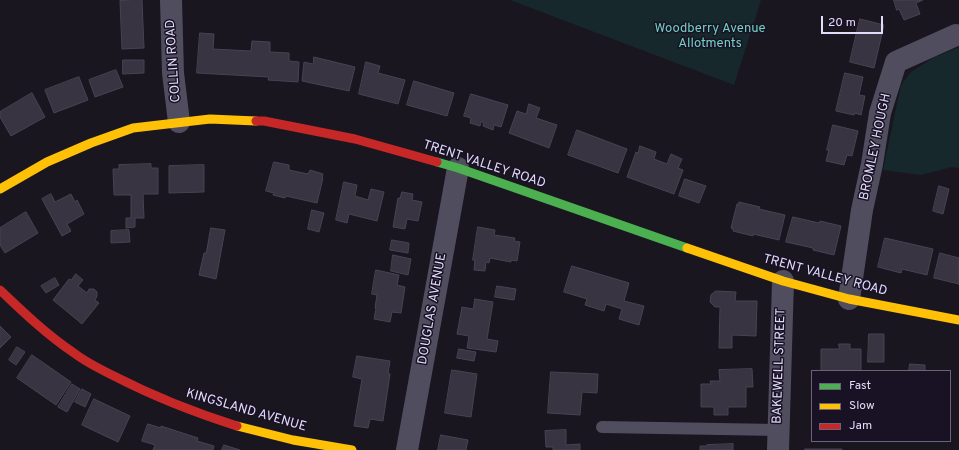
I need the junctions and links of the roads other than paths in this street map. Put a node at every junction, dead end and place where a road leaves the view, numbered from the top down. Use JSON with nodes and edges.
{"nodes":[{"id":1,"x":171,"y":0,"type":"edge"},
{"id":2,"x":956,"y":35,"type":"dead end"},
{"id":3,"x":179,"y":122,"type":"junction"},
{"id":4,"x":458,"y":168,"type":"junction"},
{"id":5,"x":0,"y":189,"type":"edge"},
{"id":6,"x":783,"y":281,"type":"junction"},
{"id":7,"x":0,"y":290,"type":"edge"},
{"id":8,"x":849,"y":299,"type":"junction"},
{"id":9,"x":959,"y":320,"type":"edge"},
{"id":10,"x":602,"y":427,"type":"dead end"},
{"id":11,"x":778,"y":440,"type":"edge"},
{"id":12,"x":352,"y":450,"type":"edge"},
{"id":13,"x":407,"y":450,"type":"edge"}],
"edges":[{"from":1,"to":3,"type":"street","name":"COLLIN ROAD"},
{"from":2,"to":8,"type":"street","name":"BROMLEY HOUGH"},
{"from":3,"to":4,"type":"street","name":"TRENT VALLEY ROAD"},
{"from":3,"to":5,"type":"street","name":"TRENT VALLEY ROAD"},
{"from":4,"to":6,"type":"street","name":"TRENT VALLEY ROAD"},
{"from":4,"to":13,"type":"street","name":"DOUGLAS AVENUE"},
{"from":6,"to":8,"type":"street","name":"TRENT VALLEY ROAD"},
{"from":6,"to":11,"type":"street","name":"BAKEWELL STREET"},
{"from":7,"to":12,"type":"street","name":"KINGSLAND AVENUE"},
{"from":8,"to":9,"type":"street","name":"TRENT VALLEY ROAD"},
{"from":10,"to":11,"type":"lane"}]}
